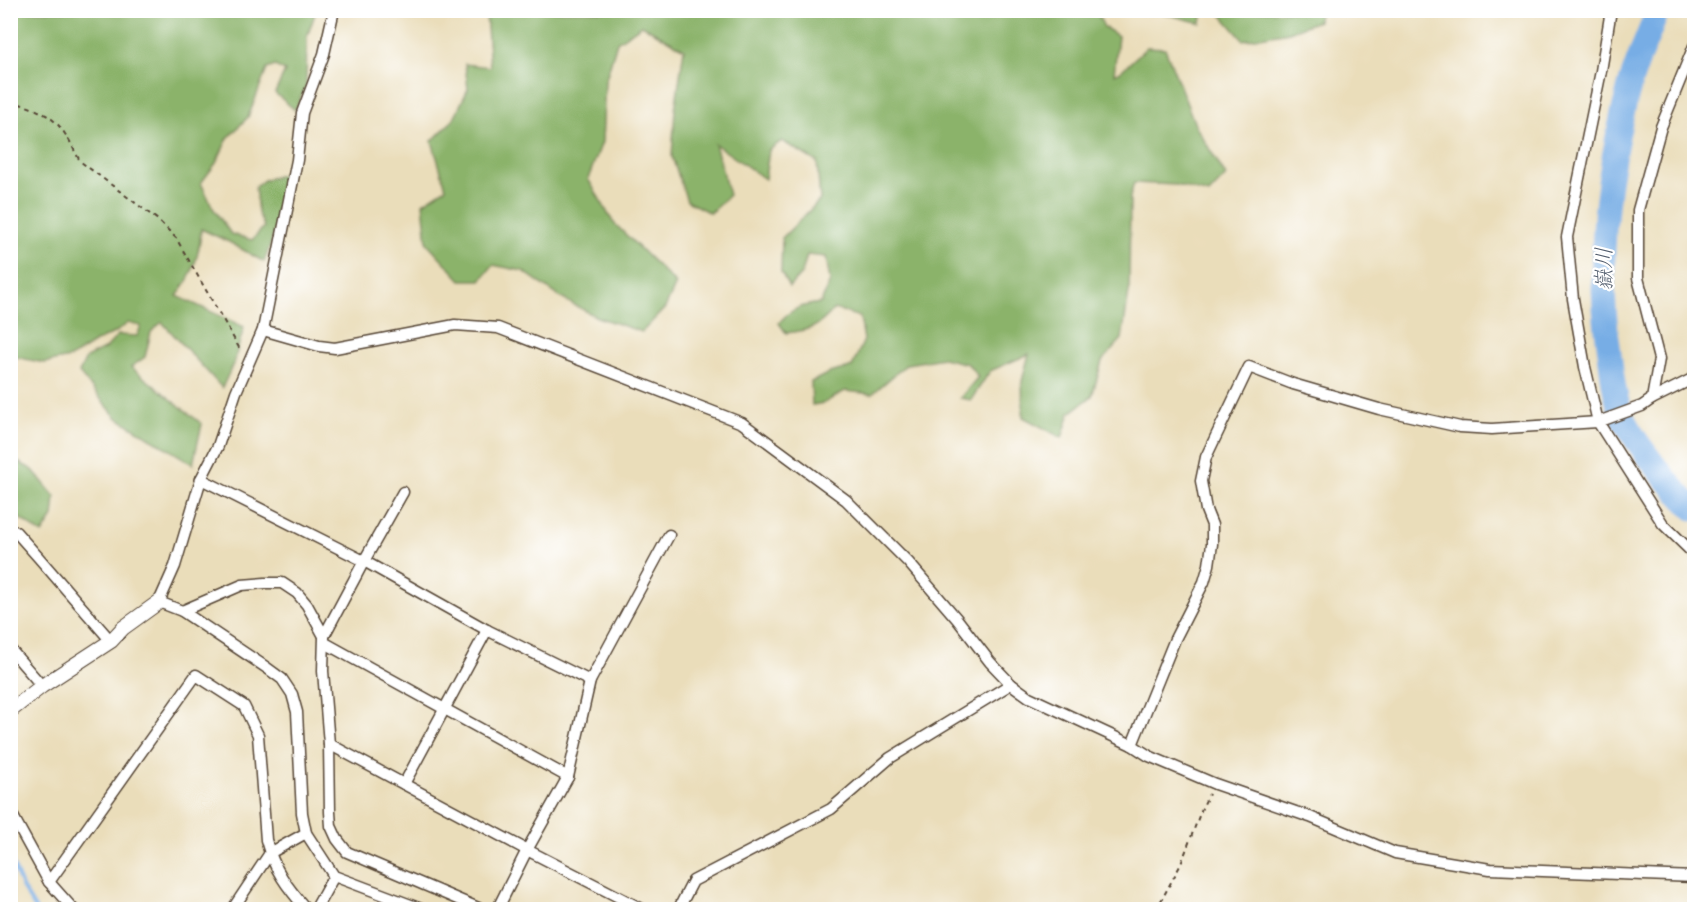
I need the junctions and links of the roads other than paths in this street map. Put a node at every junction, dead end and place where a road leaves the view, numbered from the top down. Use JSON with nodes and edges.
{"nodes":[{"id":1,"x":334,"y":10,"type":"edge"},
{"id":2,"x":1611,"y":10,"type":"edge"},
{"id":3,"x":1695,"y":46,"type":"edge"},
{"id":4,"x":263,"y":330,"type":"junction"},
{"id":5,"x":1695,"y":378,"type":"edge"},
{"id":6,"x":1647,"y":402,"type":"junction"},
{"id":7,"x":1598,"y":422,"type":"junction"},
{"id":8,"x":201,"y":479,"type":"junction"},
{"id":9,"x":403,"y":492,"type":"dead end"},
{"id":10,"x":10,"y":529,"type":"edge"},
{"id":11,"x":669,"y":535,"type":"dead end"},
{"id":12,"x":1695,"y":554,"type":"edge"},
{"id":13,"x":364,"y":561,"type":"junction"},
{"id":14,"x":159,"y":602,"type":"junction"},
{"id":15,"x":182,"y":611,"type":"junction"},
{"id":16,"x":488,"y":630,"type":"junction"},
{"id":17,"x":325,"y":639,"type":"junction"},
{"id":18,"x":111,"y":641,"type":"junction"},
{"id":19,"x":10,"y":649,"type":"edge"},
{"id":20,"x":590,"y":681,"type":"junction"},
{"id":21,"x":1011,"y":684,"type":"junction"},
{"id":22,"x":42,"y":686,"type":"junction"},
{"id":23,"x":445,"y":709,"type":"junction"},
{"id":24,"x":10,"y":711,"type":"edge"},
{"id":25,"x":329,"y":744,"type":"junction"},
{"id":26,"x":1132,"y":745,"type":"junction"},
{"id":27,"x":568,"y":777,"type":"junction"},
{"id":28,"x":404,"y":784,"type":"junction"},
{"id":29,"x":10,"y":811,"type":"edge"},
{"id":30,"x":306,"y":832,"type":"junction"},
{"id":31,"x":527,"y":850,"type":"junction"},
{"id":32,"x":270,"y":853,"type":"junction"},
{"id":33,"x":334,"y":876,"type":"junction"},
{"id":34,"x":1695,"y":877,"type":"edge"},
{"id":35,"x":49,"y":882,"type":"junction"},
{"id":36,"x":74,"y":909,"type":"edge"},
{"id":37,"x":232,"y":909,"type":"edge"},
{"id":38,"x":307,"y":909,"type":"edge"},
{"id":39,"x":315,"y":909,"type":"edge"},
{"id":40,"x":424,"y":909,"type":"edge"},
{"id":41,"x":483,"y":909,"type":"edge"},
{"id":42,"x":497,"y":909,"type":"edge"},
{"id":43,"x":644,"y":909,"type":"edge"},
{"id":44,"x":678,"y":909,"type":"edge"}],
"edges":[{"from":1,"to":4,"type":"street"},
{"from":2,"to":7,"type":"street"},
{"from":3,"to":6,"type":"street"},
{"from":4,"to":8,"type":"street"},
{"from":4,"to":21,"type":"street"},
{"from":5,"to":6,"type":"street"},
{"from":6,"to":7,"type":"street"},
{"from":7,"to":12,"type":"street"},
{"from":7,"to":26,"type":"street"},
{"from":8,"to":13,"type":"street"},
{"from":8,"to":14,"type":"street"},
{"from":9,"to":13,"type":"street"},
{"from":10,"to":18,"type":"street"},
{"from":11,"to":20,"type":"street"},
{"from":13,"to":16,"type":"street"},
{"from":13,"to":17,"type":"street"},
{"from":14,"to":15,"type":"street"},
{"from":14,"to":18,"type":"street"},
{"from":15,"to":17,"type":"street"},
{"from":15,"to":30,"type":"street"},
{"from":16,"to":20,"type":"street"},
{"from":16,"to":23,"type":"street"},
{"from":17,"to":23,"type":"street"},
{"from":17,"to":25,"type":"street"},
{"from":18,"to":22,"type":"street"},
{"from":19,"to":22,"type":"street"},
{"from":20,"to":27,"type":"street"},
{"from":21,"to":26,"type":"street"},
{"from":21,"to":44,"type":"street"},
{"from":22,"to":24,"type":"street"},
{"from":23,"to":27,"type":"street"},
{"from":23,"to":28,"type":"street"},
{"from":25,"to":28,"type":"street"},
{"from":25,"to":41,"type":"street"},
{"from":26,"to":34,"type":"street"},
{"from":27,"to":31,"type":"street"},
{"from":28,"to":31,"type":"street"},
{"from":29,"to":35,"type":"street"},
{"from":30,"to":32,"type":"street"},
{"from":30,"to":33,"type":"street"},
{"from":31,"to":42,"type":"street"},
{"from":31,"to":43,"type":"street"},
{"from":32,"to":35,"type":"street"},
{"from":32,"to":37,"type":"street"},
{"from":32,"to":38,"type":"street"},
{"from":33,"to":39,"type":"street"},
{"from":33,"to":40,"type":"street"},
{"from":35,"to":36,"type":"street"}]}
